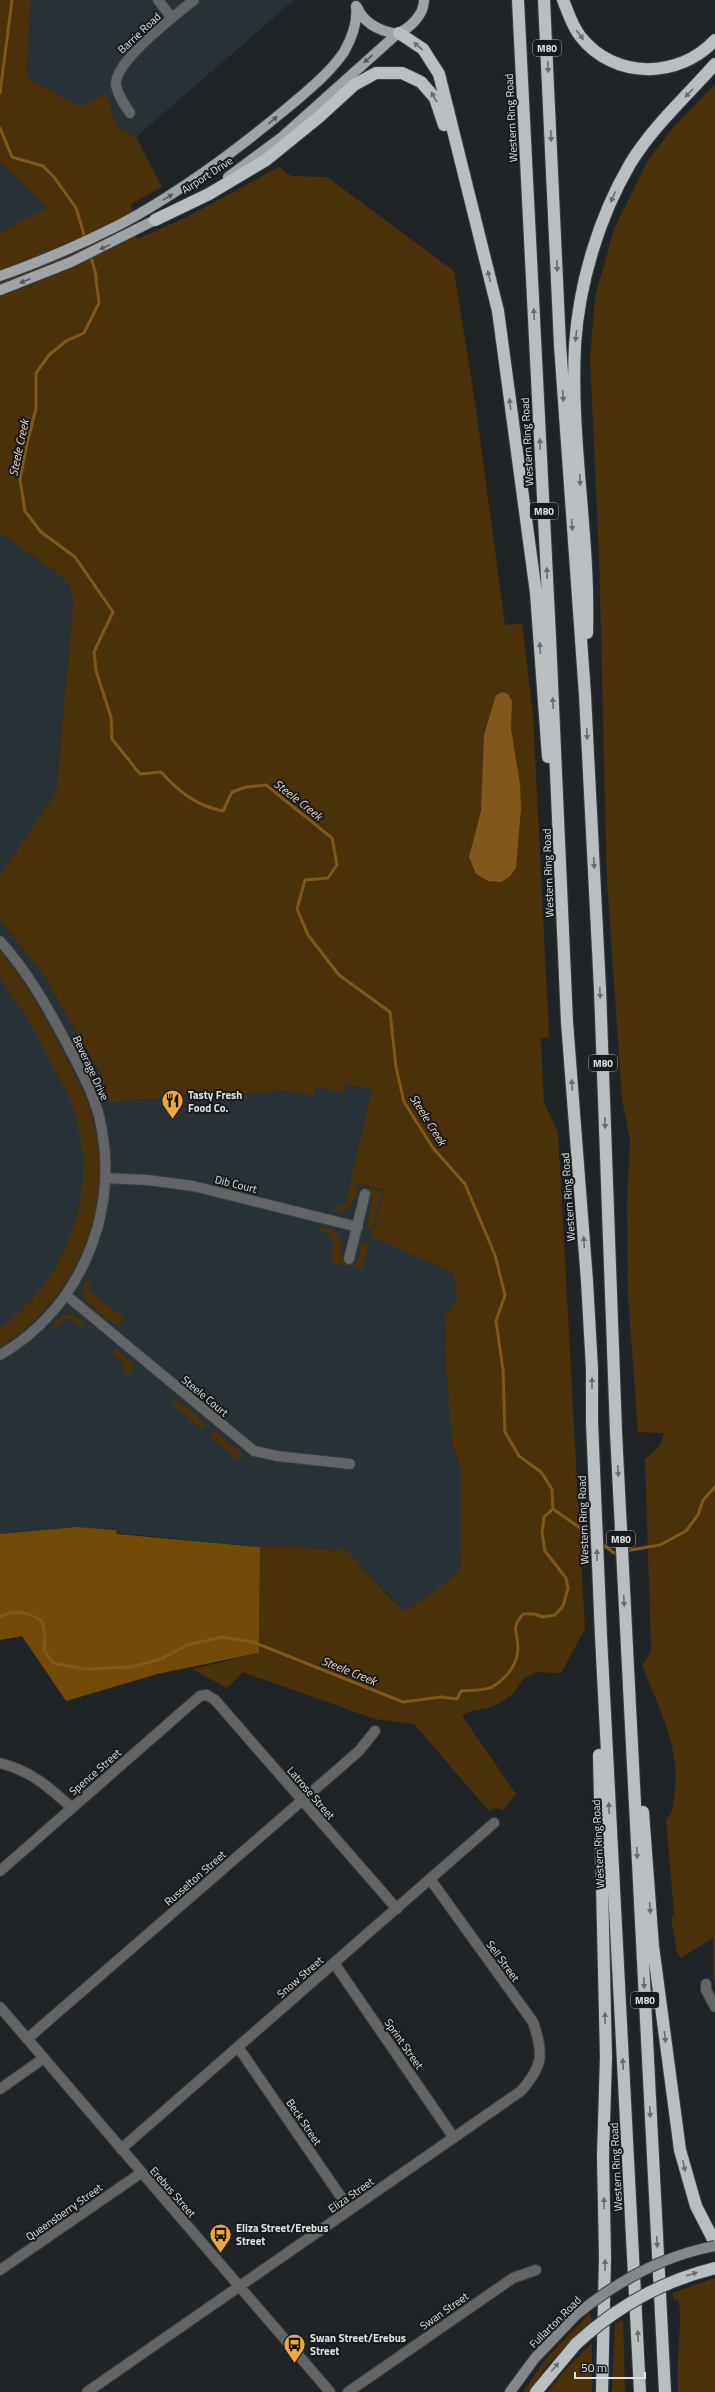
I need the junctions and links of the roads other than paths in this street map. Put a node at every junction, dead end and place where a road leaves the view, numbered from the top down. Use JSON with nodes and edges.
{"nodes":[{"id":1,"x":158,"y":0,"type":"edge"},
{"id":2,"x":194,"y":0,"type":"edge"},
{"id":3,"x":518,"y":0,"type":"edge"},
{"id":4,"x":544,"y":0,"type":"edge"},
{"id":5,"x":563,"y":0,"type":"edge"},
{"id":6,"x":424,"y":2,"type":"edge"},
{"id":7,"x":356,"y":3,"type":"edge"},
{"id":8,"x":172,"y":18,"type":"junction"},
{"id":9,"x":398,"y":33,"type":"junction"},
{"id":10,"x":715,"y":40,"type":"edge"},
{"id":11,"x":715,"y":64,"type":"edge"},
{"id":12,"x":130,"y":113,"type":"dead end"},
{"id":13,"x":473,"y":213,"type":"junction"},
{"id":14,"x":155,"y":220,"type":"junction"},
{"id":15,"x":0,"y":276,"type":"edge"},
{"id":16,"x":0,"y":290,"type":"edge"},
{"id":17,"x":585,"y":695,"type":"junction"},
{"id":18,"x":0,"y":941,"type":"edge"},
{"id":19,"x":567,"y":1022,"type":"junction"},
{"id":20,"x":106,"y":1178,"type":"junction"},
{"id":21,"x":365,"y":1194,"type":"dead end"},
{"id":22,"x":358,"y":1227,"type":"junction"},
{"id":23,"x":349,"y":1259,"type":"dead end"},
{"id":24,"x":66,"y":1296,"type":"junction"},
{"id":25,"x":0,"y":1355,"type":"edge"},
{"id":26,"x":350,"y":1464,"type":"dead end"},
{"id":27,"x":601,"y":1636,"type":"junction"},
{"id":28,"x":626,"y":1646,"type":"junction"},
{"id":29,"x":207,"y":1695,"type":"joint"},
{"id":30,"x":375,"y":1731,"type":"dead end"},
{"id":31,"x":0,"y":1763,"type":"edge"},
{"id":32,"x":302,"y":1801,"type":"junction"},
{"id":33,"x":72,"y":1808,"type":"junction"},
{"id":34,"x":494,"y":1823,"type":"dead end"},
{"id":35,"x":0,"y":1871,"type":"edge"},
{"id":36,"x":430,"y":1879,"type":"junction"},
{"id":37,"x":397,"y":1909,"type":"junction"},
{"id":38,"x":334,"y":1963,"type":"junction"},
{"id":39,"x":706,"y":1984,"type":"dead end"},
{"id":40,"x":0,"y":2007,"type":"edge"},
{"id":41,"x":715,"y":2007,"type":"edge"},
{"id":42,"x":27,"y":2039,"type":"junction"},
{"id":43,"x":238,"y":2047,"type":"junction"},
{"id":44,"x":44,"y":2058,"type":"junction"},
{"id":45,"x":540,"y":2062,"type":"joint"},
{"id":46,"x":0,"y":2088,"type":"edge"},
{"id":47,"x":454,"y":2138,"type":"junction"},
{"id":48,"x":121,"y":2150,"type":"junction"},
{"id":49,"x":141,"y":2173,"type":"junction"},
{"id":50,"x":350,"y":2210,"type":"junction"},
{"id":51,"x":715,"y":2245,"type":"edge"},
{"id":52,"x":715,"y":2268,"type":"edge"},
{"id":53,"x":0,"y":2270,"type":"edge"},
{"id":54,"x":536,"y":2270,"type":"dead end"},
{"id":55,"x":239,"y":2286,"type":"junction"},
{"id":56,"x":87,"y":2392,"type":"edge"},
{"id":57,"x":330,"y":2392,"type":"edge"},
{"id":58,"x":348,"y":2392,"type":"edge"},
{"id":59,"x":510,"y":2392,"type":"edge"},
{"id":60,"x":536,"y":2392,"type":"edge"},
{"id":61,"x":602,"y":2392,"type":"edge"},
{"id":62,"x":640,"y":2392,"type":"edge"},
{"id":63,"x":664,"y":2392,"type":"edge"}],
"edges":[{"from":1,"to":8,"type":"street"},
{"from":2,"to":8,"type":"street","name":"Barrie Road"},
{"from":19,"to":3,"type":"highway","name":"Western Ring Road","number":"M80","one_way":true},
{"from":4,"to":17,"type":"highway","number":"M80","one_way":true},
{"from":5,"to":10,"type":"highway","one_way":true},
{"from":6,"to":9,"type":"main road","name":"Airport Drive"},
{"from":7,"to":9,"type":"main road"},
{"from":15,"to":7,"type":"main road","name":"Airport Drive","one_way":true},
{"from":8,"to":12,"type":"street","name":"Barrie Road"},
{"from":13,"to":9,"type":"highway","one_way":true},
{"from":9,"to":14,"type":"main road","name":"Airport Drive","one_way":true},
{"from":11,"to":17,"type":"highway","one_way":true},
{"from":13,"to":14,"type":"highway","one_way":true},
{"from":19,"to":13,"type":"highway","one_way":true},
{"from":14,"to":16,"type":"main road","name":"Airport Drive","one_way":true},
{"from":17,"to":28,"type":"highway","number":"M80","one_way":true},
{"from":18,"to":20,"type":"street","name":"Beverage Drive"},
{"from":27,"to":19,"type":"highway","name":"Western Ring Road","number":"M80","one_way":true},
{"from":20,"to":22,"type":"street","name":"Dib Court"},
{"from":20,"to":24,"type":"street","name":"Beverage Drive"},
{"from":21,"to":22,"type":"street"},
{"from":22,"to":23,"type":"street"},
{"from":24,"to":25,"type":"street","name":"Beverage Drive"},
{"from":24,"to":26,"type":"street","name":"Steele Court"},
{"from":61,"to":27,"type":"highway","one_way":true},
{"from":62,"to":27,"type":"highway","name":"Western Ring Road","number":"M80","one_way":true},
{"from":28,"to":51,"type":"highway","one_way":true},
{"from":28,"to":63,"type":"highway","number":"M80","one_way":true},
{"from":29,"to":32,"type":"street","name":"Latrose Street"},
{"from":29,"to":33,"type":"street","name":"Spence Street"},
{"from":30,"to":32,"type":"street","name":"Russelton Street"},
{"from":31,"to":33,"type":"street"},
{"from":32,"to":37,"type":"street","name":"Latrose Street"},
{"from":32,"to":42,"type":"street","name":"Russelton Street"},
{"from":33,"to":35,"type":"street","name":"Spence Street"},
{"from":34,"to":36,"type":"street","name":"Snow Street"},
{"from":36,"to":37,"type":"street","name":"Snow Street"},
{"from":36,"to":45,"type":"street","name":"Sell Street"},
{"from":37,"to":38,"type":"street","name":"Snow Street"},
{"from":38,"to":43,"type":"street","name":"Snow Street"},
{"from":38,"to":47,"type":"street","name":"Sprint Street"},
{"from":39,"to":41,"type":"street"},
{"from":40,"to":42,"type":"street","name":"Erebus Street"},
{"from":42,"to":44,"type":"street","name":"Erebus Street"},
{"from":43,"to":48,"type":"street","name":"Snow Street"},
{"from":43,"to":50,"type":"street","name":"Beck Street"},
{"from":44,"to":46,"type":"street"},
{"from":44,"to":48,"type":"street","name":"Erebus Street"},
{"from":45,"to":47,"type":"street","name":"Eliza Street"},
{"from":47,"to":50,"type":"street","name":"Eliza Street"},
{"from":48,"to":49,"type":"street","name":"Erebus Street"},
{"from":49,"to":53,"type":"street","name":"Queensberry Street"},
{"from":49,"to":55,"type":"street","name":"Erebus Street"},
{"from":50,"to":55,"type":"street","name":"Eliza Street"},
{"from":51,"to":59,"type":"main road","name":"Fullarton Road","bridge":true},
{"from":60,"to":52,"type":"highway","one_way":true,"bridge":true},
{"from":54,"to":58,"type":"street","name":"Swan Street"},
{"from":55,"to":56,"type":"street","name":"Eliza Street"},
{"from":55,"to":57,"type":"street","name":"Erebus Street"}]}
